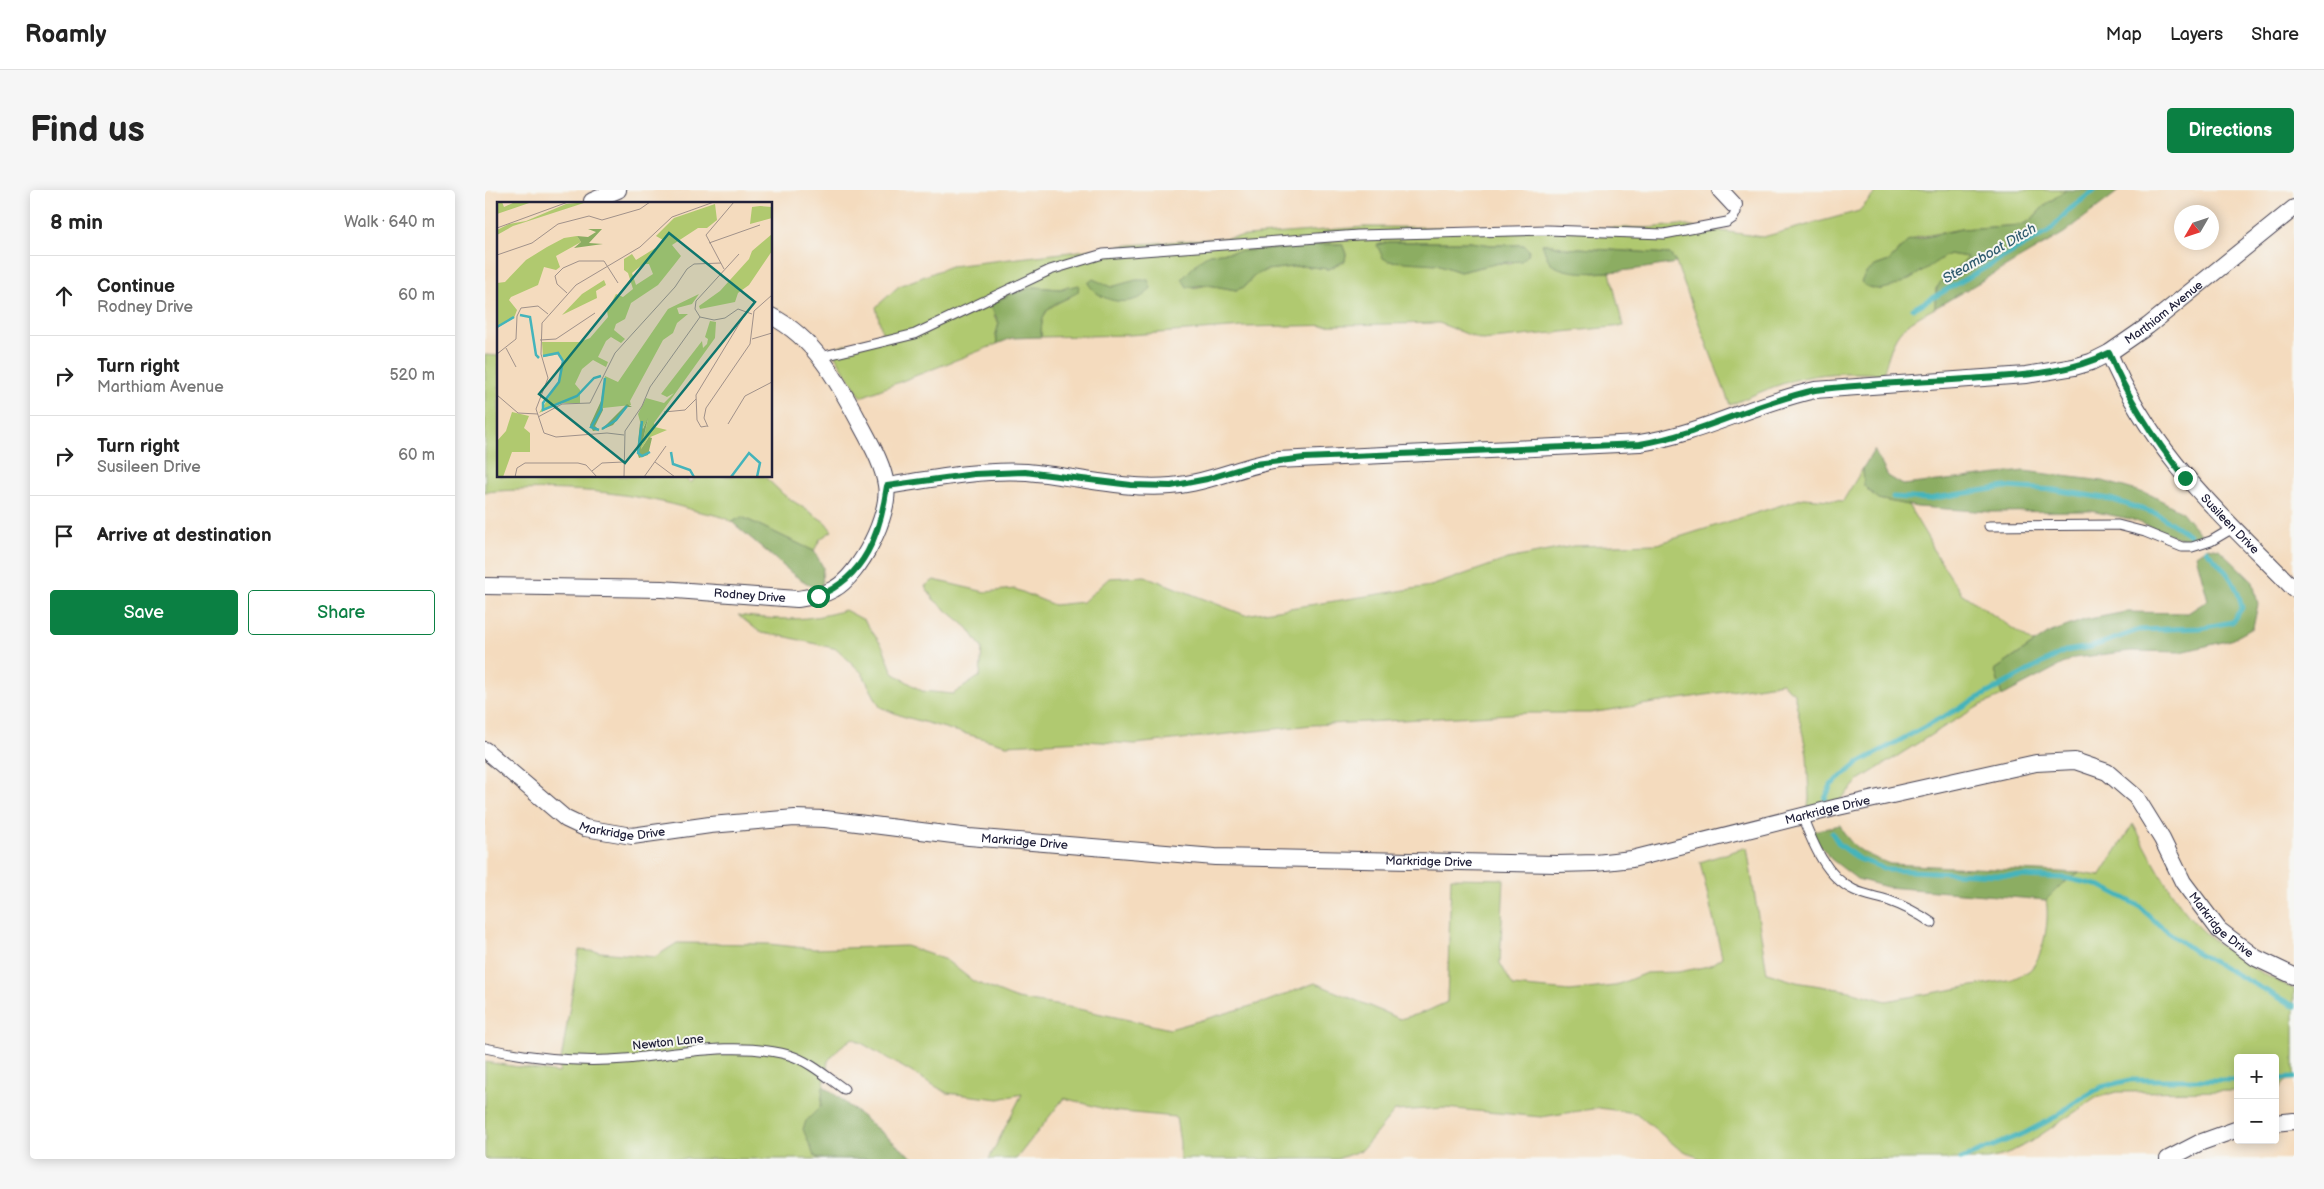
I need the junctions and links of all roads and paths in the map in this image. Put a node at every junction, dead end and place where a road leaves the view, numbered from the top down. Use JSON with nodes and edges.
{"nodes":[{"id":1,"x":618,"y":190,"type":"edge"},
{"id":2,"x":1720,"y":190,"type":"edge"},
{"id":3,"x":591,"y":198,"type":"edge"},
{"id":4,"x":1734,"y":205,"type":"joint"},
{"id":5,"x":2294,"y":208,"type":"edge"},
{"id":6,"x":773,"y":317,"type":"edge"},
{"id":7,"x":2109,"y":353,"type":"junction"},
{"id":8,"x":820,"y":357,"type":"junction"},
{"id":9,"x":887,"y":486,"type":"junction"},
{"id":10,"x":1989,"y":526,"type":"dead end"},
{"id":11,"x":2233,"y":528,"type":"junction"},
{"id":12,"x":485,"y":586,"type":"edge"},
{"id":13,"x":2294,"y":589,"type":"edge"},
{"id":14,"x":485,"y":750,"type":"edge"},
{"id":15,"x":1802,"y":816,"type":"junction"},
{"id":16,"x":1931,"y":924,"type":"dead end"},
{"id":17,"x":2294,"y":976,"type":"edge"},
{"id":18,"x":485,"y":1048,"type":"edge"},
{"id":19,"x":844,"y":1089,"type":"dead end"},
{"id":20,"x":2294,"y":1121,"type":"edge"},
{"id":21,"x":2279,"y":1123,"type":"edge"},
{"id":22,"x":2234,"y":1130,"type":"edge"},
{"id":23,"x":2168,"y":1159,"type":"edge"}],
"edges":[{"from":1,"to":3,"type":"street"},
{"from":2,"to":4,"type":"street"},
{"from":4,"to":8,"type":"lane"},
{"from":5,"to":7,"type":"street","name":"Marthiam Avenue"},
{"from":6,"to":8,"type":"street"},
{"from":7,"to":9,"type":"street","name":"Marthiam Avenue"},
{"from":7,"to":11,"type":"street","name":"Susileen Drive"},
{"from":8,"to":9,"type":"street"},
{"from":9,"to":12,"type":"street","name":"Rodney Drive"},
{"from":10,"to":11,"type":"lane"},
{"from":11,"to":13,"type":"street","name":"Susileen Drive"},
{"from":14,"to":15,"type":"street","name":"Markridge Drive"},
{"from":15,"to":16,"type":"lane"},
{"from":15,"to":17,"type":"street","name":"Markridge Drive"},
{"from":18,"to":19,"type":"lane","name":"Newton Lane"},
{"from":20,"to":21,"type":"street"},
{"from":22,"to":23,"type":"street"}]}
